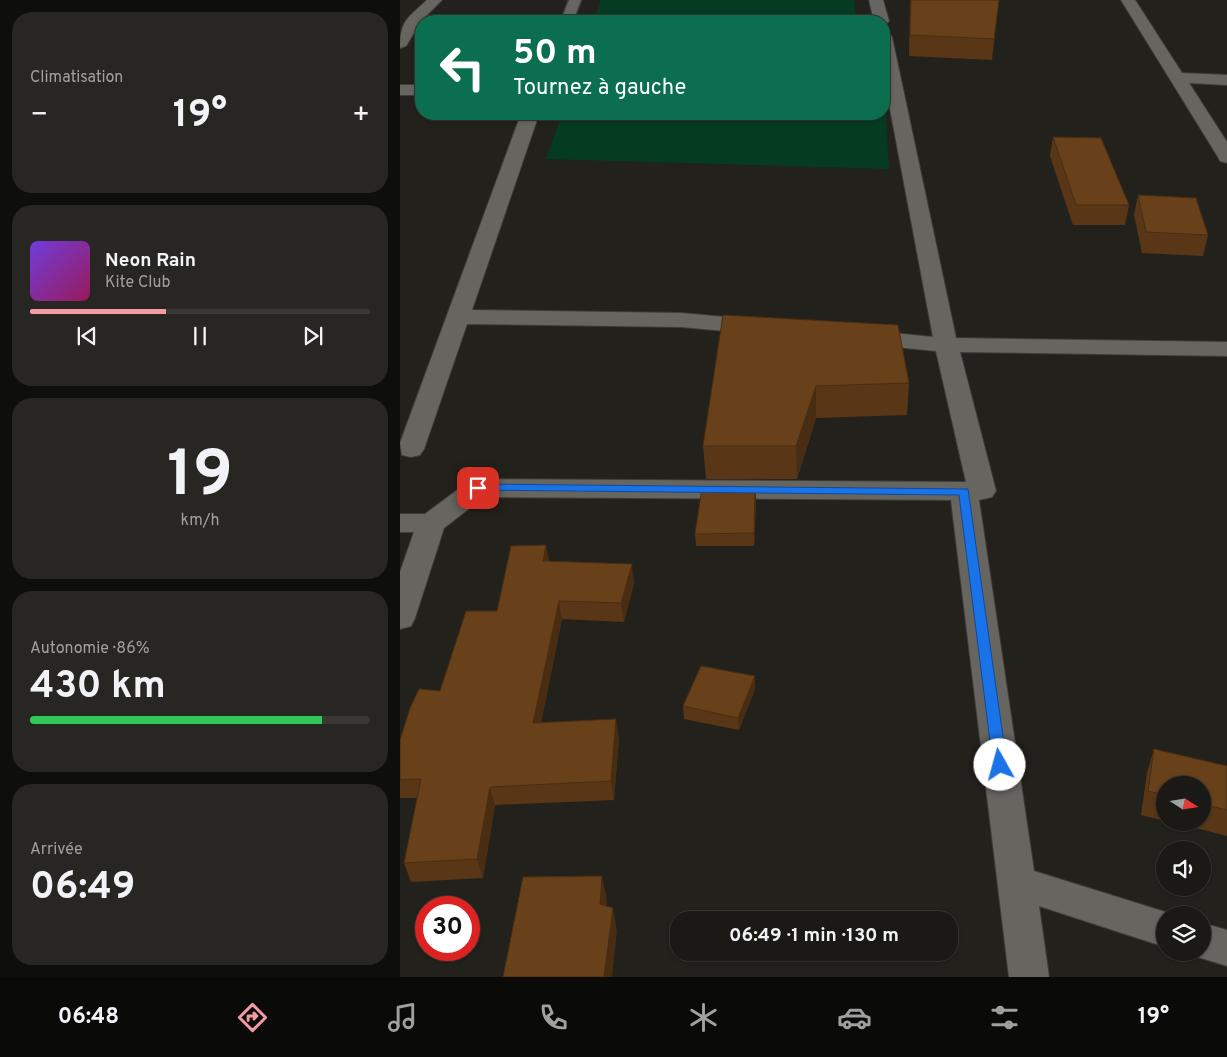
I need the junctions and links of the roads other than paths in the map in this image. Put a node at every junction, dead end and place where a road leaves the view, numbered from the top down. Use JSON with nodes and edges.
{"nodes":[{"id":1,"x":435,"y":0,"type":"edge"},
{"id":2,"x":575,"y":0,"type":"edge"},
{"id":3,"x":876,"y":0,"type":"edge"},
{"id":4,"x":1128,"y":0,"type":"edge"},
{"id":5,"x":420,"y":15,"type":"edge"},
{"id":6,"x":570,"y":15,"type":"edge"},
{"id":7,"x":880,"y":15,"type":"edge"},
{"id":8,"x":415,"y":20,"type":"edge"},
{"id":9,"x":400,"y":43,"type":"edge"},
{"id":10,"x":890,"y":67,"type":"edge"},
{"id":11,"x":1178,"y":78,"type":"junction"},
{"id":12,"x":1227,"y":80,"type":"edge"},
{"id":13,"x":400,"y":90,"type":"edge"},
{"id":14,"x":415,"y":90,"type":"edge"},
{"id":15,"x":528,"y":120,"type":"edge"},
{"id":16,"x":1227,"y":156,"type":"edge"},
{"id":17,"x":458,"y":317,"type":"junction"},
{"id":18,"x":780,"y":329,"type":"edge"},
{"id":19,"x":838,"y":335,"type":"edge"},
{"id":20,"x":946,"y":345,"type":"junction"},
{"id":21,"x":1227,"y":350,"type":"edge"},
{"id":22,"x":411,"y":449,"type":"dead end"},
{"id":23,"x":964,"y":491,"type":"junction"},
{"id":24,"x":400,"y":523,"type":"edge"},
{"id":25,"x":431,"y":523,"type":"junction"},
{"id":26,"x":400,"y":618,"type":"edge"},
{"id":27,"x":1016,"y":882,"type":"junction"},
{"id":28,"x":1156,"y":926,"type":"edge"},
{"id":29,"x":1211,"y":944,"type":"edge"},
{"id":30,"x":1227,"y":948,"type":"edge"},
{"id":31,"x":1029,"y":977,"type":"edge"}],
"edges":[{"from":1,"to":5,"type":"street"},
{"from":2,"to":6,"type":"lane"},
{"from":3,"to":7,"type":"street"},
{"from":4,"to":11,"type":"street"},
{"from":8,"to":9,"type":"street"},
{"from":10,"to":20,"type":"street"},
{"from":11,"to":12,"type":"street"},
{"from":11,"to":16,"type":"street"},
{"from":13,"to":14,"type":"street"},
{"from":15,"to":17,"type":"street"},
{"from":17,"to":18,"type":"street"},
{"from":17,"to":22,"type":"street"},
{"from":19,"to":20,"type":"street"},
{"from":20,"to":21,"type":"street"},
{"from":20,"to":23,"type":"street"},
{"from":23,"to":25,"type":"street"},
{"from":23,"to":27,"type":"street"},
{"from":24,"to":25,"type":"street"},
{"from":25,"to":26,"type":"street"},
{"from":27,"to":28,"type":"street"},
{"from":27,"to":31,"type":"street"},
{"from":29,"to":30,"type":"street"}]}
